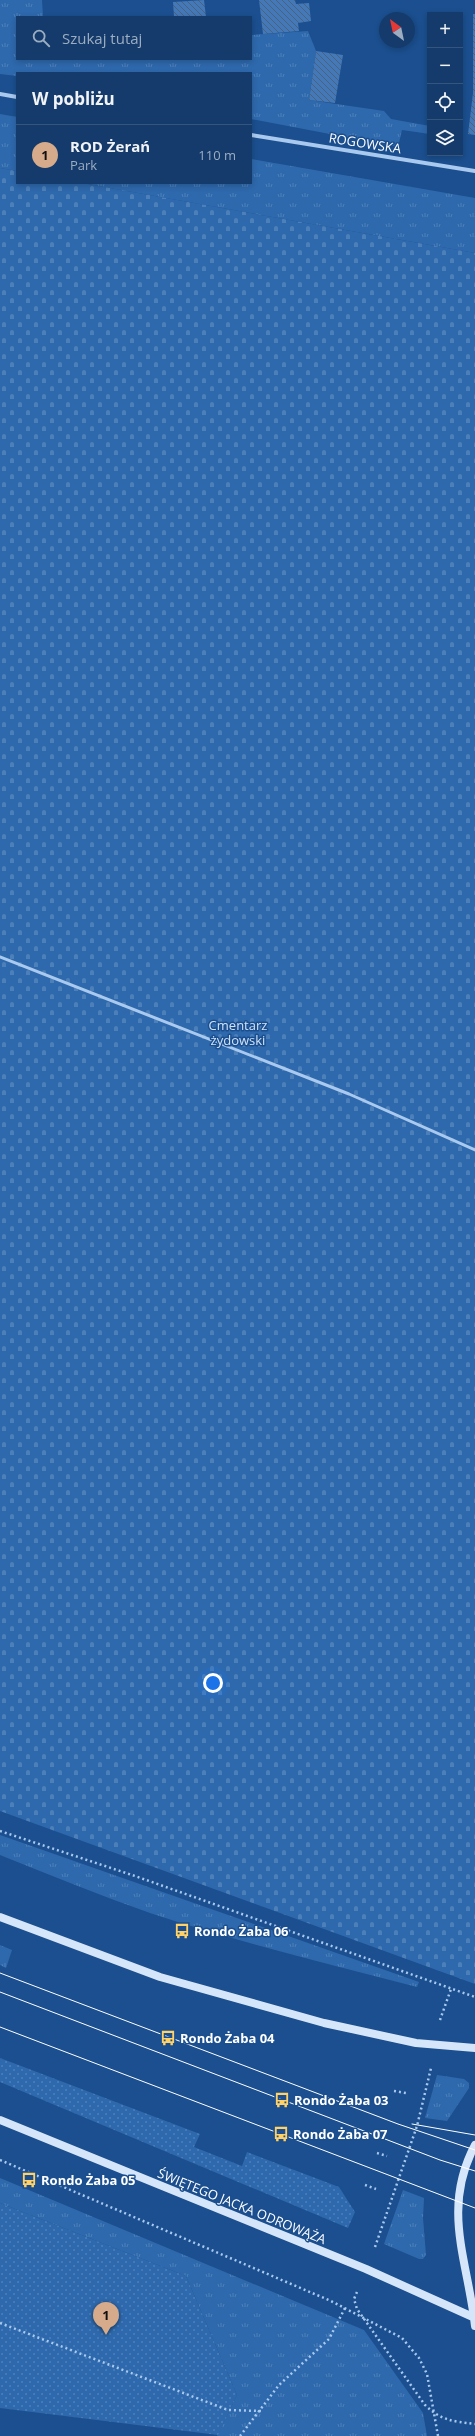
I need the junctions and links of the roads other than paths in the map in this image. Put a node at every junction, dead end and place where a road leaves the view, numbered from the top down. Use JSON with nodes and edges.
{"nodes":[{"id":1,"x":0,"y":94,"type":"edge"},
{"id":2,"x":16,"y":97,"type":"edge"},
{"id":3,"x":252,"y":135,"type":"edge"},
{"id":4,"x":475,"y":171,"type":"edge"},
{"id":5,"x":0,"y":957,"type":"edge"},
{"id":6,"x":475,"y":1150,"type":"edge"},
{"id":7,"x":0,"y":1916,"type":"edge"},
{"id":8,"x":475,"y":2048,"type":"edge"},
{"id":9,"x":0,"y":2120,"type":"edge"},
{"id":10,"x":475,"y":2146,"type":"edge"},
{"id":11,"x":475,"y":2320,"type":"edge"}],
"edges":[{"from":1,"to":2,"type":"street"},
{"from":3,"to":4,"type":"street","name":"ROGOWSKA"},
{"from":5,"to":6,"type":"lane"},
{"from":7,"to":8,"type":"main road"},
{"from":9,"to":11,"type":"main road","name":"ŚWIĘTEGO JACKA ODROWĄŻA"},
{"from":10,"to":11,"type":"main road"}]}
